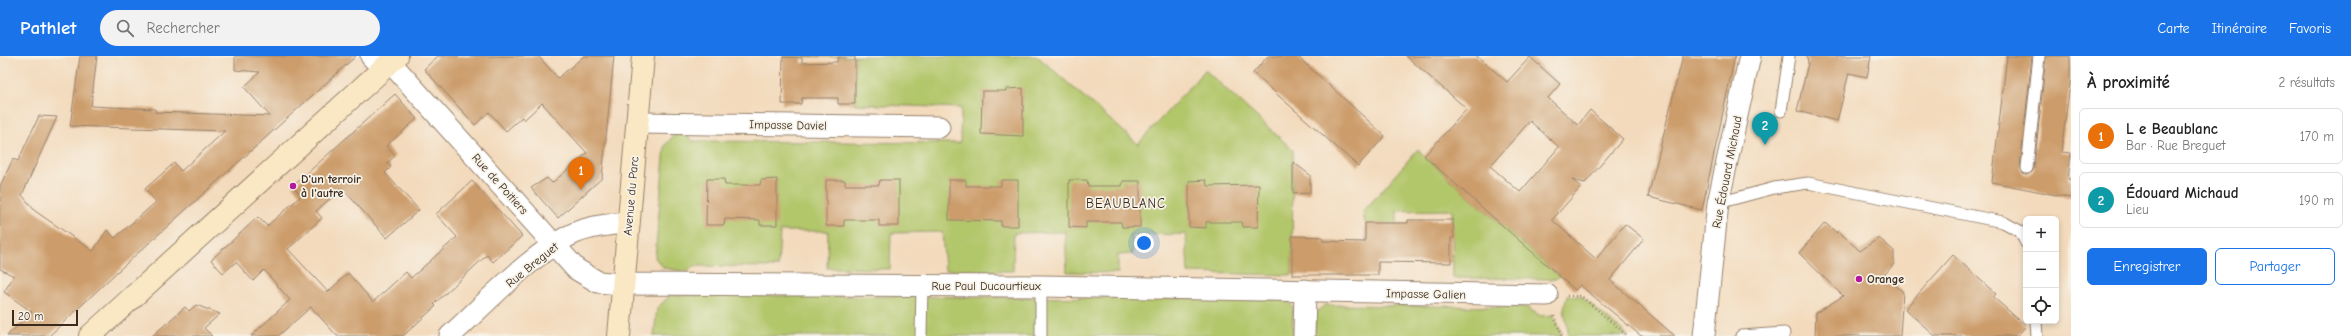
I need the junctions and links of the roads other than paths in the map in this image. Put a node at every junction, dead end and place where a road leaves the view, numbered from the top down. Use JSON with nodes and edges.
{"nodes":[{"id":1,"x":643,"y":56,"type":"edge"},
{"id":2,"x":1750,"y":56,"type":"edge"},
{"id":3,"x":1789,"y":56,"type":"edge"},
{"id":4,"x":2039,"y":56,"type":"edge"},
{"id":5,"x":385,"y":60,"type":"edge"},
{"id":6,"x":1781,"y":111,"type":"dead end"},
{"id":7,"x":638,"y":123,"type":"junction"},
{"id":8,"x":939,"y":127,"type":"dead end"},
{"id":9,"x":2027,"y":168,"type":"dead end"},
{"id":10,"x":1718,"y":203,"type":"junction"},
{"id":11,"x":629,"y":223,"type":"junction"},
{"id":12,"x":2023,"y":236,"type":"edge"},
{"id":13,"x":555,"y":244,"type":"junction"},
{"id":14,"x":622,"y":284,"type":"junction"},
{"id":15,"x":922,"y":285,"type":"junction"},
{"id":16,"x":1041,"y":286,"type":"junction"},
{"id":17,"x":1305,"y":290,"type":"junction"},
{"id":18,"x":1547,"y":295,"type":"dead end"},
{"id":19,"x":2036,"y":324,"type":"edge"},
{"id":20,"x":90,"y":336,"type":"edge"},
{"id":21,"x":450,"y":336,"type":"edge"},
{"id":22,"x":619,"y":336,"type":"edge"},
{"id":23,"x":921,"y":336,"type":"edge"},
{"id":24,"x":1041,"y":336,"type":"edge"},
{"id":25,"x":1304,"y":336,"type":"edge"},
{"id":26,"x":1704,"y":336,"type":"edge"},
{"id":27,"x":1741,"y":336,"type":"edge"},
{"id":28,"x":1783,"y":336,"type":"edge"},
{"id":29,"x":2037,"y":336,"type":"edge"}],
"edges":[{"from":1,"to":7,"type":"main road","name":"Avenue du Parc"},
{"from":2,"to":10,"type":"street","name":"Rue Édouard Michaud"},
{"from":3,"to":6,"type":"lane"},
{"from":4,"to":9,"type":"lane"},
{"from":5,"to":13,"type":"street","name":"Rue de Poitiers"},
{"from":5,"to":20,"type":"main road"},
{"from":7,"to":8,"type":"street","name":"Impasse Daviel"},
{"from":7,"to":11,"type":"main road","name":"Avenue du Parc"},
{"from":10,"to":12,"type":"lane"},
{"from":10,"to":26,"type":"street","name":"Rue Édouard Michaud"},
{"from":11,"to":13,"type":"street","name":"Rue Breguet"},
{"from":11,"to":14,"type":"main road","name":"Avenue du Parc"},
{"from":13,"to":14,"type":"street","name":"Rue de Poitiers"},
{"from":13,"to":21,"type":"street","name":"Rue Breguet"},
{"from":14,"to":15,"type":"street","name":"Rue Paul Ducourtieux"},
{"from":14,"to":22,"type":"main road","name":"Avenue du Parc"},
{"from":15,"to":16,"type":"street","name":"Rue Paul Ducourtieux"},
{"from":15,"to":23,"type":"lane"},
{"from":16,"to":17,"type":"street","name":"Rue Paul Ducourtieux"},
{"from":16,"to":24,"type":"lane"},
{"from":17,"to":18,"type":"street","name":"Impasse Galien"},
{"from":17,"to":25,"type":"street"},
{"from":19,"to":29,"type":"lane"},
{"from":27,"to":28,"type":"lane"}]}
